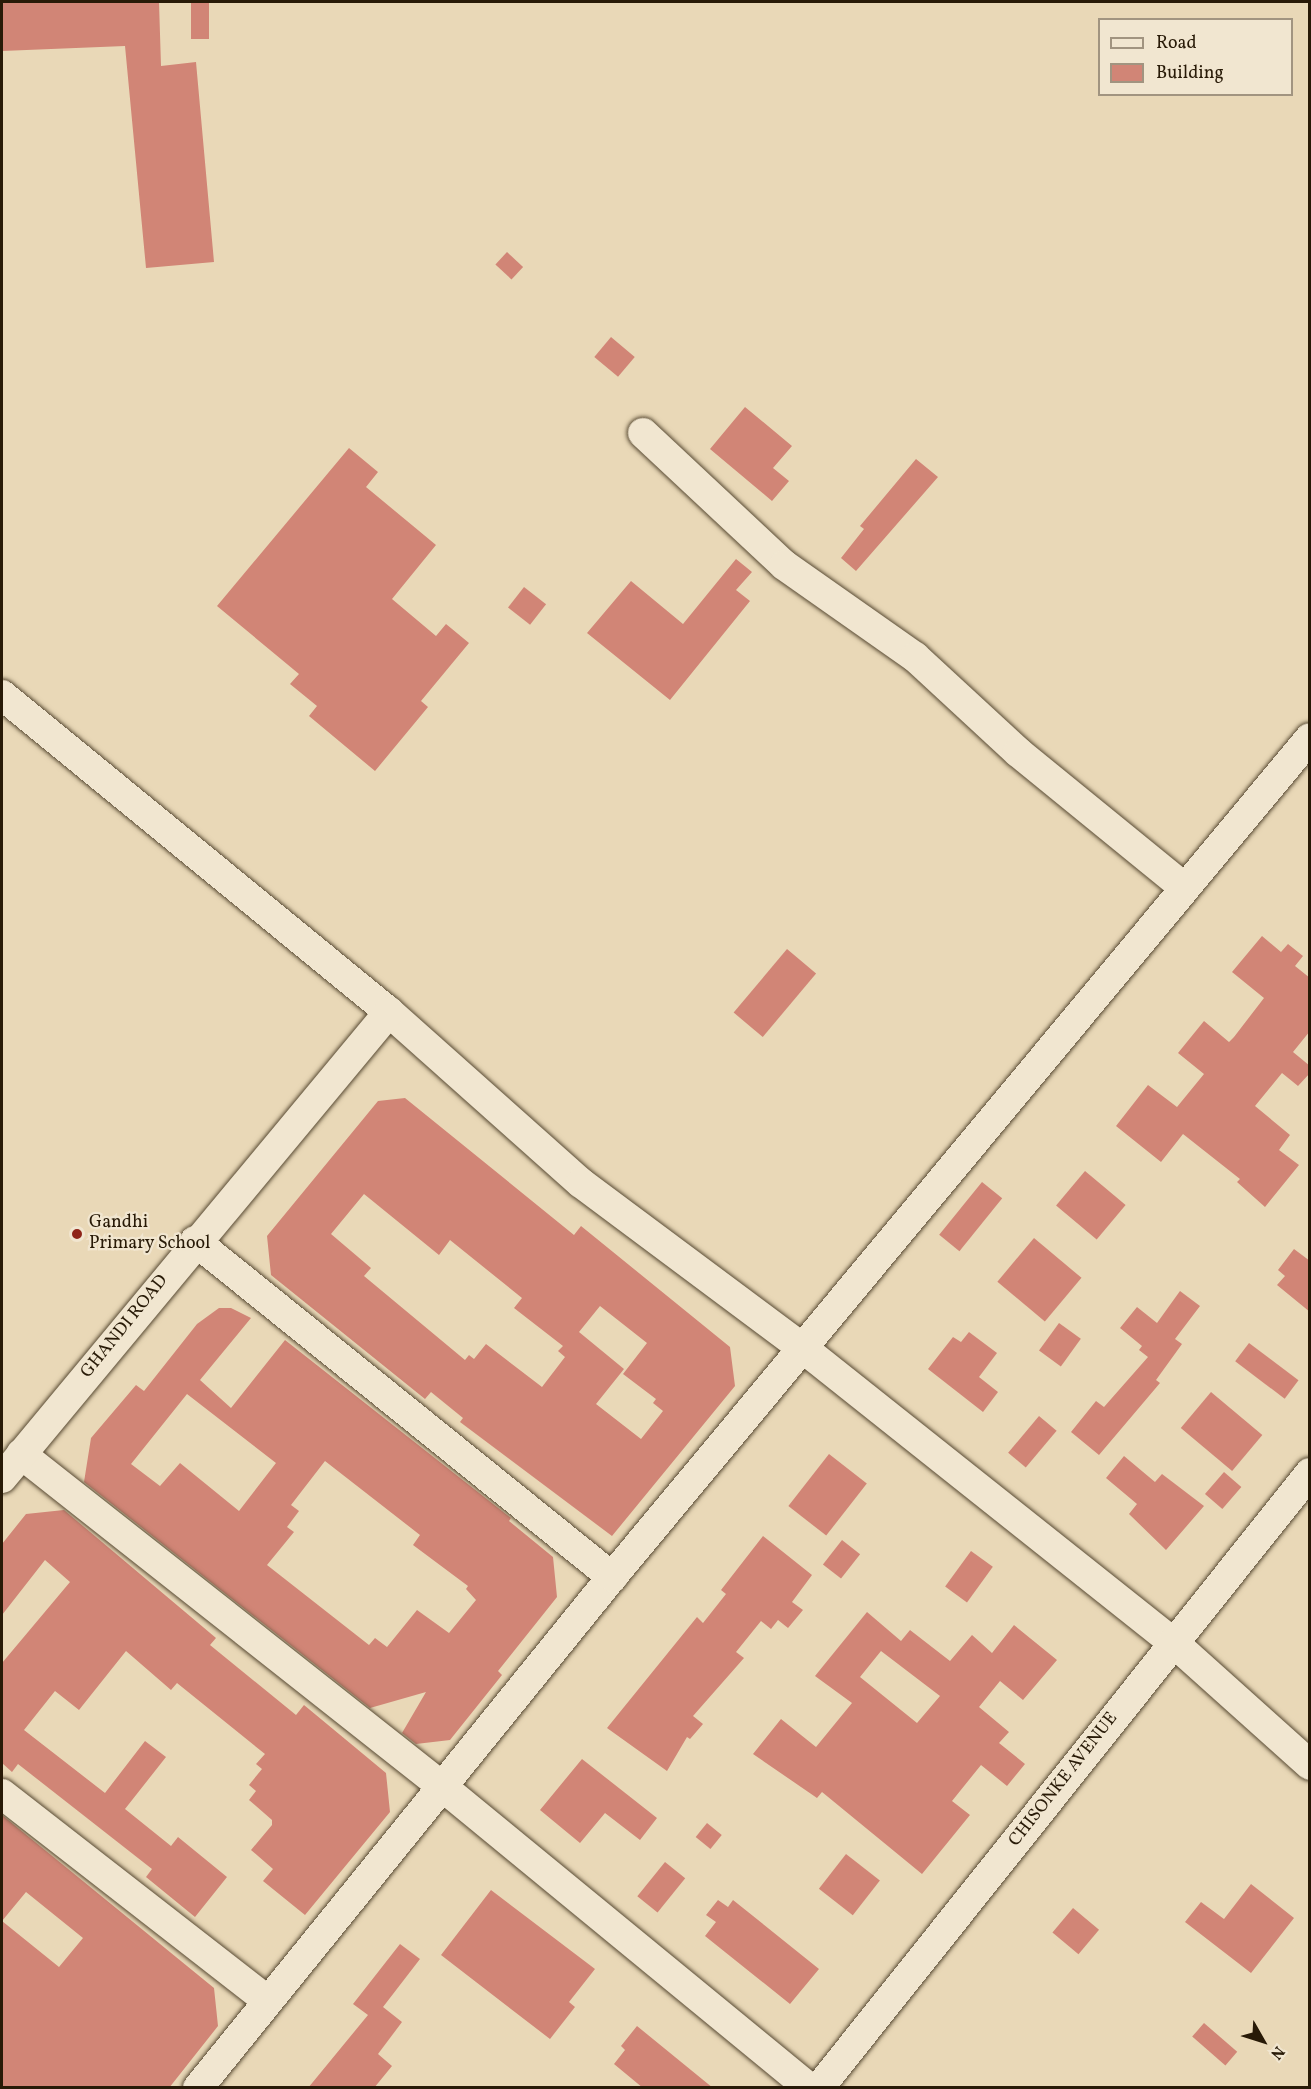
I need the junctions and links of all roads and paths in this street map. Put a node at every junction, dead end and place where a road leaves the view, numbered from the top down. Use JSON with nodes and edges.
{"nodes":[{"id":1,"x":643,"y":434,"type":"dead end"},
{"id":2,"x":2,"y":695,"type":"edge"},
{"id":3,"x":1310,"y":738,"type":"edge"},
{"id":4,"x":1185,"y":888,"type":"junction"},
{"id":5,"x":389,"y":1012,"type":"junction"},
{"id":6,"x":195,"y":1241,"type":"junction"},
{"id":7,"x":804,"y":1349,"type":"junction"},
{"id":8,"x":21,"y":1454,"type":"junction"},
{"id":9,"x":1310,"y":1473,"type":"edge"},
{"id":10,"x":2,"y":1478,"type":"edge"},
{"id":11,"x":612,"y":1577,"type":"junction"},
{"id":12,"x":1173,"y":1642,"type":"junction"},
{"id":13,"x":1310,"y":1765,"type":"edge"},
{"id":14,"x":444,"y":1788,"type":"junction"},
{"id":15,"x":2,"y":1794,"type":"edge"},
{"id":16,"x":267,"y":2000,"type":"junction"},
{"id":17,"x":198,"y":2088,"type":"edge"},
{"id":18,"x":809,"y":2088,"type":"edge"},
{"id":19,"x":819,"y":2088,"type":"edge"}],
"edges":[{"from":1,"to":4,"type":"street"},
{"from":2,"to":5,"type":"street"},
{"from":3,"to":4,"type":"street"},
{"from":4,"to":7,"type":"street"},
{"from":5,"to":6,"type":"street","name":"GHANDI ROAD"},
{"from":5,"to":7,"type":"street"},
{"from":6,"to":8,"type":"street","name":"GHANDI ROAD"},
{"from":6,"to":11,"type":"street"},
{"from":7,"to":11,"type":"street"},
{"from":7,"to":12,"type":"street"},
{"from":8,"to":10,"type":"street","name":"GHANDI ROAD"},
{"from":8,"to":14,"type":"street"},
{"from":9,"to":12,"type":"street","name":"CHISONKE AVENUE"},
{"from":11,"to":14,"type":"street"},
{"from":12,"to":13,"type":"street"},
{"from":12,"to":19,"type":"street","name":"CHISONKE AVENUE"},
{"from":14,"to":16,"type":"street"},
{"from":14,"to":18,"type":"street"},
{"from":15,"to":16,"type":"street"},
{"from":16,"to":17,"type":"street"}]}
